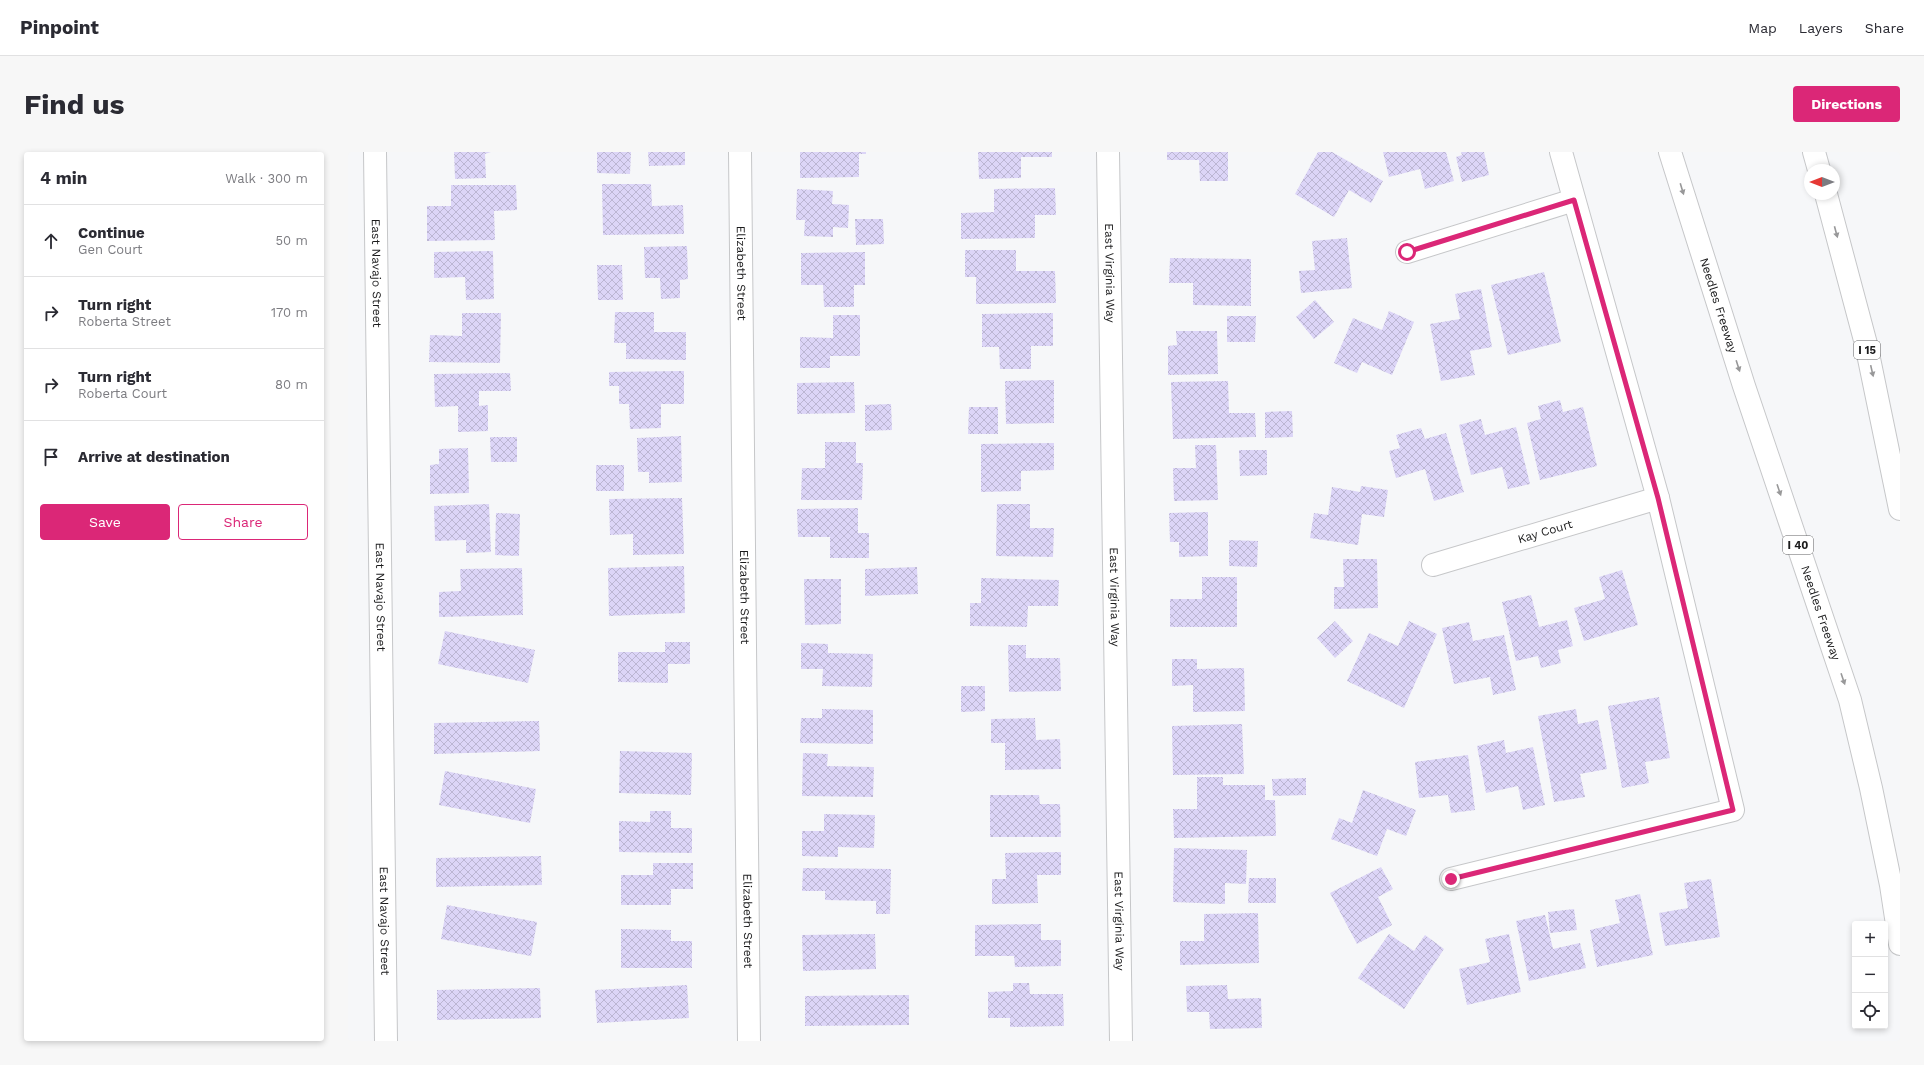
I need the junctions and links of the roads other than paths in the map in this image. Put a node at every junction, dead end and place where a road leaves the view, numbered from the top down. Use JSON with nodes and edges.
{"nodes":[{"id":1,"x":375,"y":152,"type":"edge"},
{"id":2,"x":740,"y":152,"type":"edge"},
{"id":3,"x":1108,"y":152,"type":"edge"},
{"id":4,"x":1561,"y":152,"type":"edge"},
{"id":5,"x":1670,"y":152,"type":"edge"},
{"id":6,"x":1814,"y":152,"type":"edge"},
{"id":7,"x":1817,"y":164,"type":"edge"},
{"id":8,"x":1574,"y":200,"type":"junction"},
{"id":9,"x":1828,"y":200,"type":"edge"},
{"id":10,"x":1407,"y":252,"type":"dead end"},
{"id":11,"x":1658,"y":498,"type":"junction"},
{"id":12,"x":1900,"y":509,"type":"edge"},
{"id":13,"x":1433,"y":565,"type":"dead end"},
{"id":14,"x":1451,"y":879,"type":"dead end"},
{"id":15,"x":1900,"y":944,"type":"edge"},
{"id":16,"x":386,"y":1041,"type":"edge"},
{"id":17,"x":749,"y":1041,"type":"edge"},
{"id":18,"x":1121,"y":1041,"type":"edge"}],
"edges":[{"from":1,"to":16,"type":"main road","name":"East Navajo Street"},
{"from":2,"to":17,"type":"main road","name":"Elizabeth Street"},
{"from":3,"to":18,"type":"main road","name":"East Virginia Way"},
{"from":4,"to":8,"type":"main road"},
{"from":5,"to":15,"type":"main road","name":"Needles Freeway","number":"I 40","one_way":true},
{"from":6,"to":7,"type":"main road"},
{"from":8,"to":10,"type":"main road"},
{"from":8,"to":11,"type":"main road"},
{"from":9,"to":12,"type":"main road","number":"I 15","one_way":true},
{"from":11,"to":13,"type":"main road","name":"Kay Court"},
{"from":11,"to":14,"type":"main road"}]}
